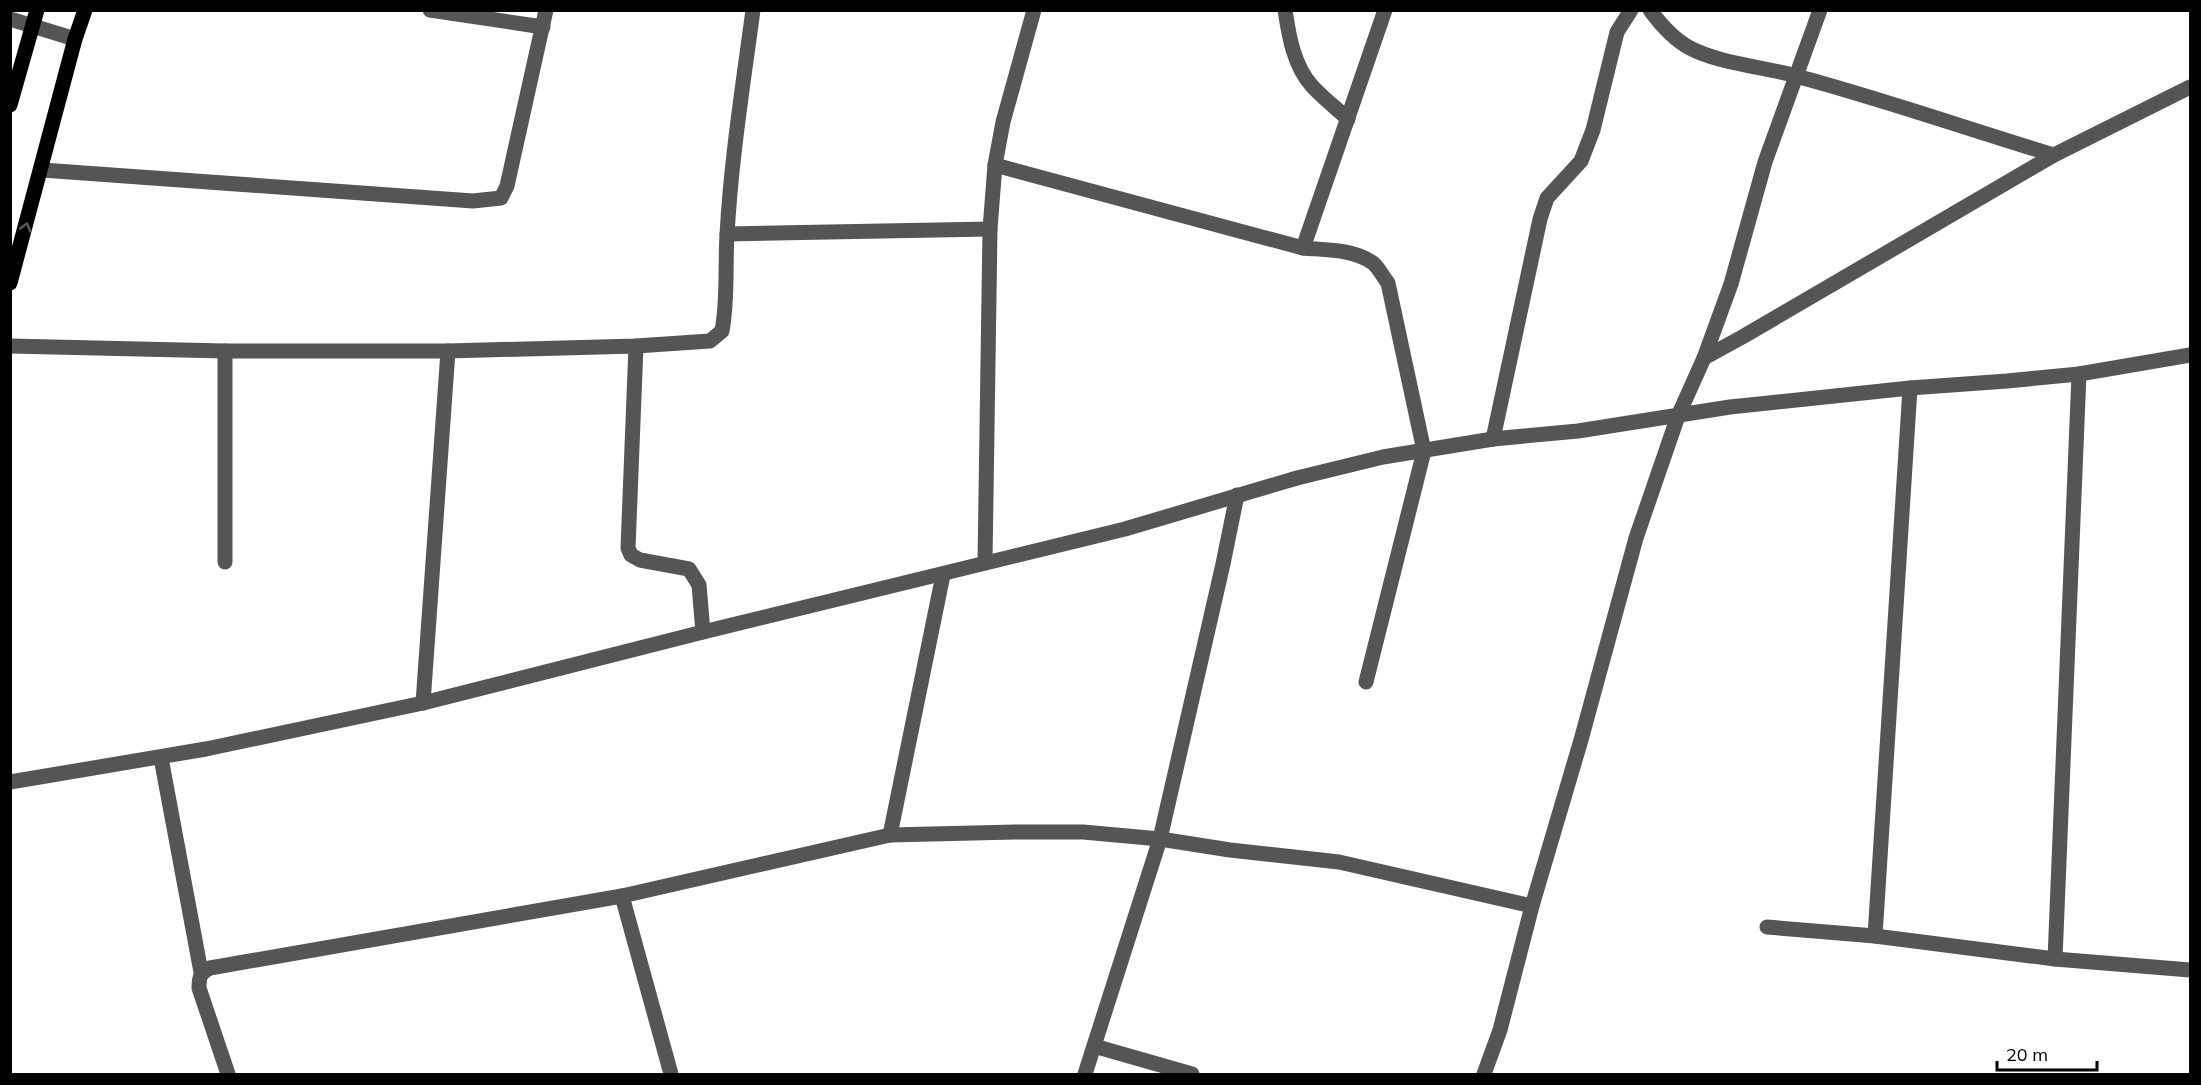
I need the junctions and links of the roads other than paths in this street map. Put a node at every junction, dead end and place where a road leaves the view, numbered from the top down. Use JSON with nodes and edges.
{"nodes":[{"id":1,"x":37,"y":10,"type":"edge"},
{"id":2,"x":85,"y":10,"type":"edge"},
{"id":3,"x":430,"y":10,"type":"edge"},
{"id":4,"x":546,"y":10,"type":"edge"},
{"id":5,"x":753,"y":10,"type":"edge"},
{"id":6,"x":1034,"y":10,"type":"edge"},
{"id":7,"x":1285,"y":10,"type":"edge"},
{"id":8,"x":1384,"y":10,"type":"edge"},
{"id":9,"x":1631,"y":10,"type":"edge"},
{"id":10,"x":1650,"y":10,"type":"edge"},
{"id":11,"x":1820,"y":10,"type":"edge"},
{"id":12,"x":10,"y":19,"type":"edge"},
{"id":13,"x":32,"y":26,"type":"junction"},
{"id":14,"x":543,"y":27,"type":"junction"},
{"id":15,"x":75,"y":39,"type":"junction"},
{"id":16,"x":1796,"y":76,"type":"junction"},
{"id":17,"x":2190,"y":87,"type":"edge"},
{"id":18,"x":10,"y":105,"type":"edge"},
{"id":19,"x":1347,"y":119,"type":"junction"},
{"id":20,"x":2054,"y":155,"type":"junction"},
{"id":21,"x":994,"y":165,"type":"junction"},
{"id":22,"x":42,"y":170,"type":"junction"},
{"id":23,"x":990,"y":229,"type":"junction"},
{"id":24,"x":727,"y":234,"type":"junction"},
{"id":25,"x":1303,"y":248,"type":"junction"},
{"id":26,"x":10,"y":283,"type":"edge"},
{"id":27,"x":10,"y":346,"type":"edge"},
{"id":28,"x":636,"y":346,"type":"junction"},
{"id":29,"x":225,"y":351,"type":"junction"},
{"id":30,"x":448,"y":351,"type":"junction"},
{"id":31,"x":2190,"y":355,"type":"edge"},
{"id":32,"x":1704,"y":358,"type":"junction"},
{"id":33,"x":2079,"y":374,"type":"junction"},
{"id":34,"x":1910,"y":388,"type":"junction"},
{"id":35,"x":1678,"y":416,"type":"junction"},
{"id":36,"x":1493,"y":439,"type":"junction"},
{"id":37,"x":1424,"y":451,"type":"junction"},
{"id":38,"x":1237,"y":495,"type":"junction"},
{"id":39,"x":225,"y":562,"type":"dead end"},
{"id":40,"x":985,"y":562,"type":"junction"},
{"id":41,"x":944,"y":575,"type":"junction"},
{"id":42,"x":703,"y":632,"type":"junction"},
{"id":43,"x":1366,"y":682,"type":"dead end"},
{"id":44,"x":423,"y":703,"type":"junction"},
{"id":45,"x":161,"y":758,"type":"junction"},
{"id":46,"x":10,"y":782,"type":"edge"},
{"id":47,"x":890,"y":835,"type":"junction"},
{"id":48,"x":1160,"y":839,"type":"junction"},
{"id":49,"x":622,"y":896,"type":"junction"},
{"id":50,"x":1532,"y":906,"type":"junction"},
{"id":51,"x":1767,"y":927,"type":"dead end"},
{"id":52,"x":1875,"y":936,"type":"junction"},
{"id":53,"x":2055,"y":959,"type":"junction"},
{"id":54,"x":2190,"y":970,"type":"edge"},
{"id":55,"x":201,"y":972,"type":"junction"},
{"id":56,"x":1094,"y":1046,"type":"junction"},
{"id":57,"x":228,"y":1074,"type":"edge"},
{"id":58,"x":671,"y":1074,"type":"edge"},
{"id":59,"x":1086,"y":1074,"type":"edge"},
{"id":60,"x":1192,"y":1074,"type":"edge"},
{"id":61,"x":1485,"y":1074,"type":"edge"}],
"edges":[{"from":1,"to":13,"type":"main road"},
{"from":2,"to":15,"type":"main road"},
{"from":3,"to":14,"type":"street"},
{"from":4,"to":14,"type":"street"},
{"from":5,"to":24,"type":"street"},
{"from":6,"to":21,"type":"street"},
{"from":7,"to":19,"type":"street"},
{"from":8,"to":19,"type":"street"},
{"from":9,"to":36,"type":"street"},
{"from":10,"to":16,"type":"street"},
{"from":11,"to":16,"type":"street"},
{"from":12,"to":13,"type":"street"},
{"from":13,"to":15,"type":"street"},
{"from":13,"to":18,"type":"main road"},
{"from":14,"to":22,"type":"street"},
{"from":15,"to":22,"type":"main road"},
{"from":16,"to":20,"type":"street"},
{"from":16,"to":32,"type":"street"},
{"from":17,"to":20,"type":"street"},
{"from":19,"to":25,"type":"street"},
{"from":20,"to":32,"type":"street"},
{"from":21,"to":23,"type":"street"},
{"from":21,"to":25,"type":"street"},
{"from":26,"to":22,"type":"main road","one_way":true},
{"from":23,"to":24,"type":"street"},
{"from":23,"to":40,"type":"street"},
{"from":24,"to":28,"type":"street"},
{"from":25,"to":37,"type":"street"},
{"from":27,"to":29,"type":"street"},
{"from":28,"to":30,"type":"street"},
{"from":28,"to":42,"type":"street"},
{"from":29,"to":30,"type":"street"},
{"from":29,"to":39,"type":"street"},
{"from":30,"to":44,"type":"street"},
{"from":31,"to":33,"type":"street"},
{"from":32,"to":35,"type":"street"},
{"from":33,"to":34,"type":"street"},
{"from":33,"to":53,"type":"street"},
{"from":34,"to":35,"type":"street"},
{"from":34,"to":52,"type":"street"},
{"from":35,"to":36,"type":"street"},
{"from":35,"to":50,"type":"street"},
{"from":36,"to":37,"type":"street"},
{"from":37,"to":38,"type":"street"},
{"from":37,"to":43,"type":"street"},
{"from":38,"to":40,"type":"street"},
{"from":38,"to":48,"type":"street"},
{"from":40,"to":41,"type":"street"},
{"from":41,"to":42,"type":"street"},
{"from":41,"to":47,"type":"street"},
{"from":42,"to":44,"type":"street"},
{"from":44,"to":45,"type":"street"},
{"from":45,"to":46,"type":"street"},
{"from":45,"to":55,"type":"street"},
{"from":47,"to":48,"type":"street"},
{"from":47,"to":49,"type":"street"},
{"from":48,"to":50,"type":"street"},
{"from":48,"to":56,"type":"street"},
{"from":49,"to":55,"type":"street"},
{"from":49,"to":58,"type":"street"},
{"from":50,"to":61,"type":"street"},
{"from":51,"to":52,"type":"street"},
{"from":52,"to":53,"type":"street"},
{"from":53,"to":54,"type":"street"},
{"from":55,"to":57,"type":"street"},
{"from":56,"to":59,"type":"street"},
{"from":56,"to":60,"type":"street"}]}
